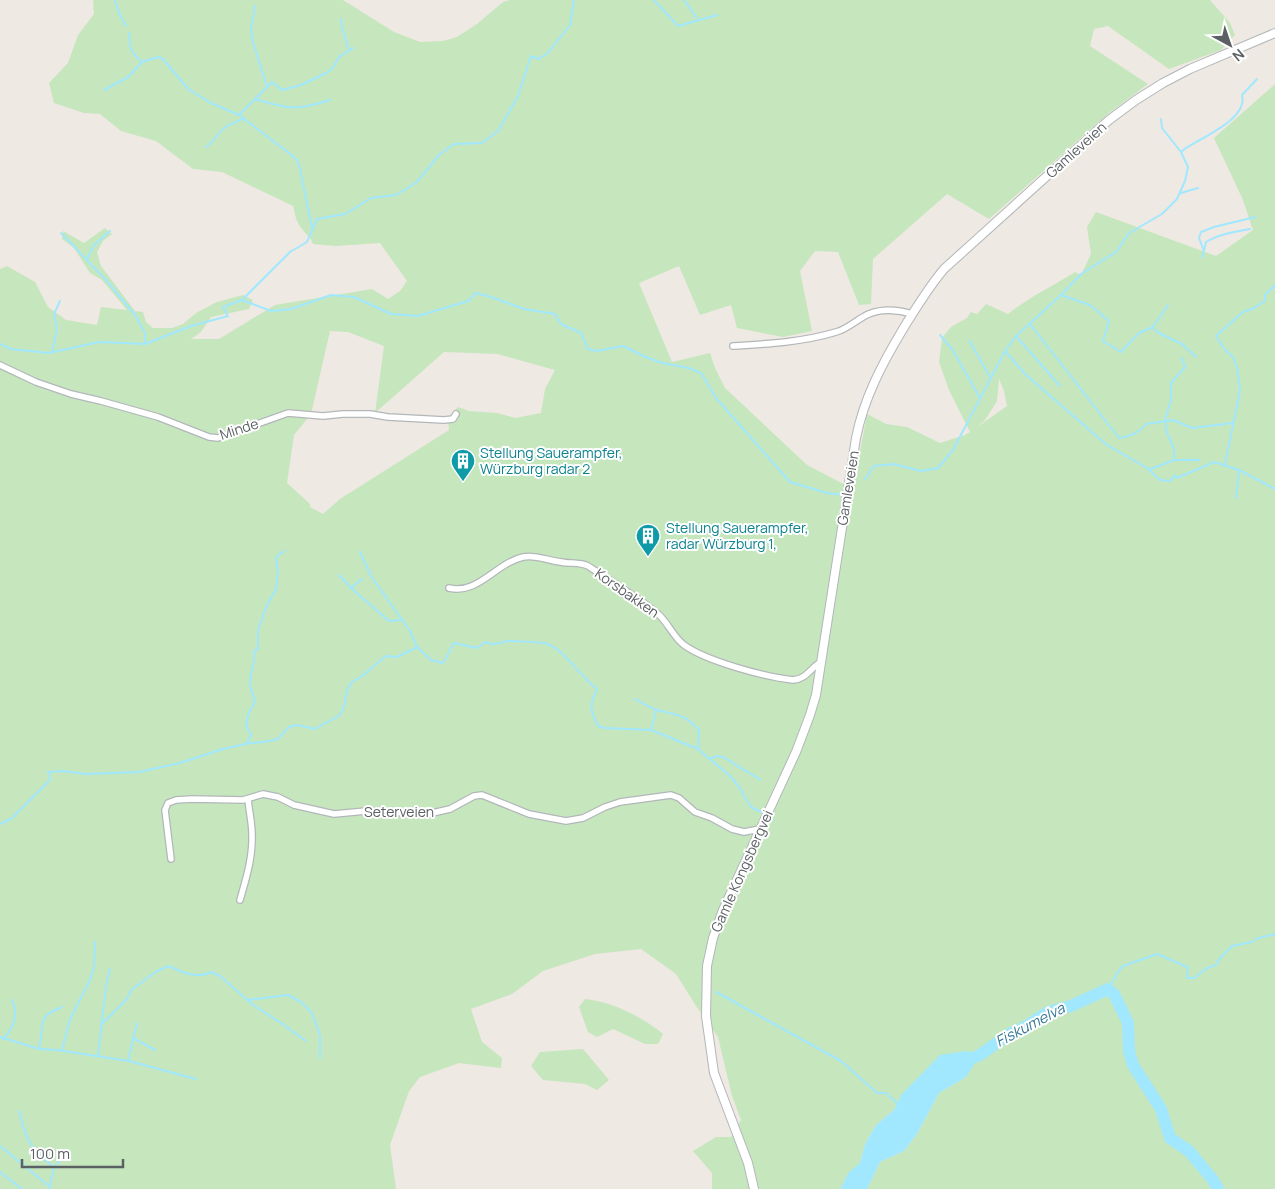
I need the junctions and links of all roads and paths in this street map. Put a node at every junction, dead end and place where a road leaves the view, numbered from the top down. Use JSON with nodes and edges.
{"nodes":[{"id":1,"x":1275,"y":33,"type":"edge"},
{"id":2,"x":912,"y":314,"type":"junction"},
{"id":3,"x":733,"y":346,"type":"dead end"},
{"id":4,"x":0,"y":365,"type":"edge"},
{"id":5,"x":456,"y":414,"type":"dead end"},
{"id":6,"x":449,"y":588,"type":"dead end"},
{"id":7,"x":824,"y":644,"type":"joint"},
{"id":8,"x":821,"y":662,"type":"junction"},
{"id":9,"x":248,"y":799,"type":"junction"},
{"id":10,"x":760,"y":829,"type":"junction"},
{"id":11,"x":171,"y":859,"type":"dead end"},
{"id":12,"x":240,"y":900,"type":"dead end"},
{"id":13,"x":754,"y":1189,"type":"edge"}],
"edges":[{"from":1,"to":2,"type":"main road","name":"Gamleveien"},
{"from":2,"to":3,"type":"street"},
{"from":2,"to":7,"type":"main road","name":"Gamleveien"},
{"from":4,"to":5,"type":"street","name":"Minde"},
{"from":6,"to":8,"type":"street","name":"Korsbakken"},
{"from":7,"to":8,"type":"main road","name":"Gamle Kongsbergvei"},
{"from":8,"to":10,"type":"main road","name":"Gamle Kongsbergvei"},
{"from":9,"to":10,"type":"street","name":"Seterveien"},
{"from":9,"to":11,"type":"street","name":"Seterveien"},
{"from":9,"to":12,"type":"street"},
{"from":10,"to":13,"type":"main road","name":"Gamle Kongsbergvei"}]}
